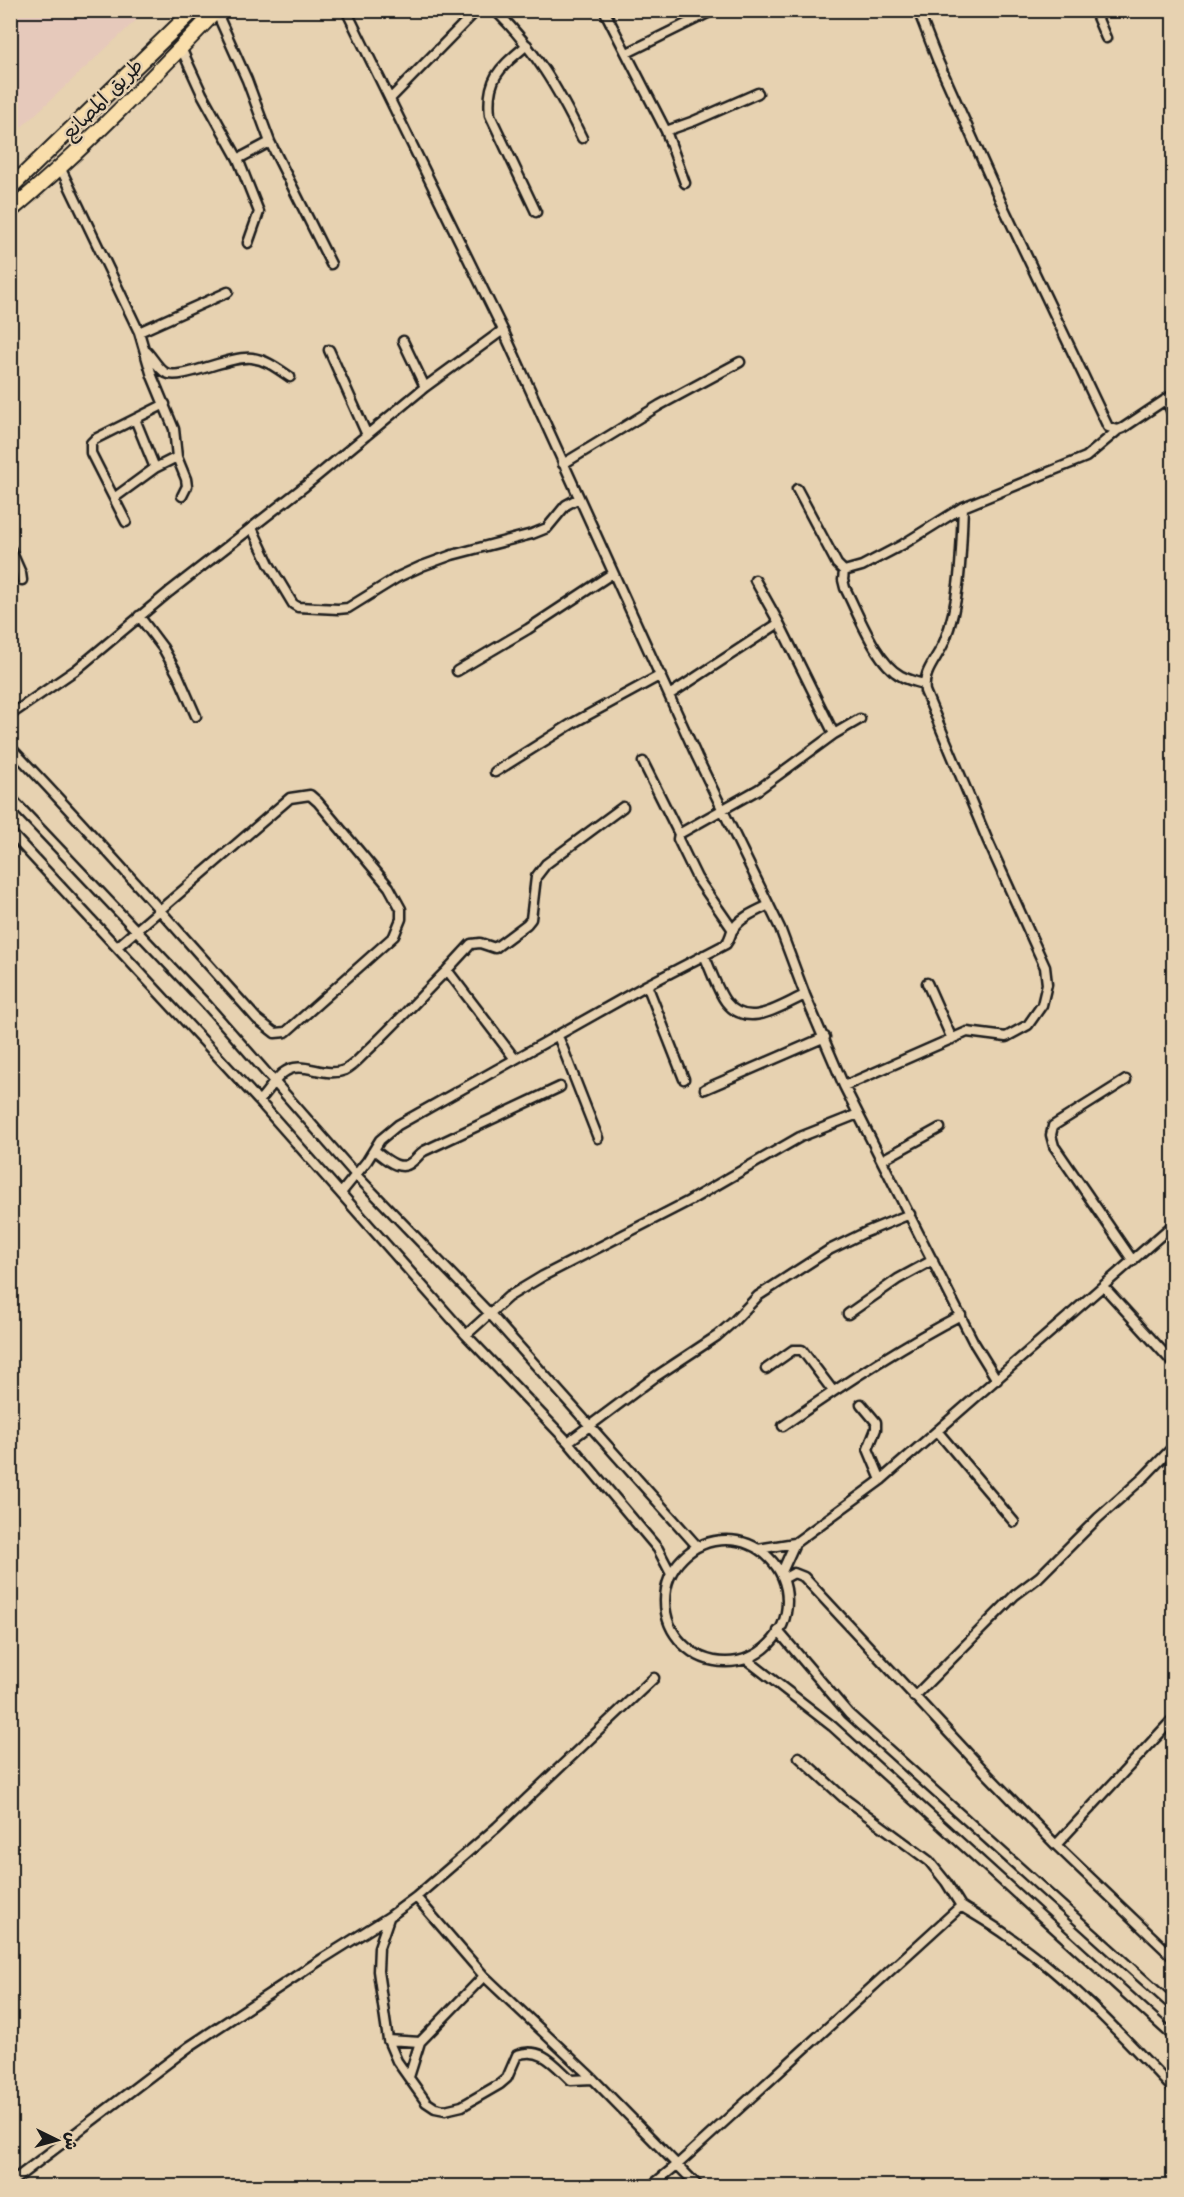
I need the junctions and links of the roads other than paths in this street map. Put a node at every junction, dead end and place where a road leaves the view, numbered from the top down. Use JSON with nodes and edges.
{"nodes":[{"id":1,"x":194,"y":10,"type":"edge"},
{"id":2,"x":346,"y":10,"type":"edge"},
{"id":3,"x":477,"y":10,"type":"edge"},
{"id":4,"x":495,"y":10,"type":"edge"},
{"id":5,"x":604,"y":10,"type":"edge"},
{"id":6,"x":714,"y":10,"type":"edge"},
{"id":7,"x":918,"y":10,"type":"edge"},
{"id":8,"x":1094,"y":10,"type":"edge"},
{"id":9,"x":217,"y":11,"type":"edge"},
{"id":10,"x":1106,"y":38,"type":"dead end"},
{"id":11,"x":527,"y":45,"type":"junction"},
{"id":12,"x":181,"y":48,"type":"junction"},
{"id":13,"x":627,"y":53,"type":"junction"},
{"id":14,"x":758,"y":93,"type":"dead end"},
{"id":15,"x":390,"y":99,"type":"junction"},
{"id":16,"x":666,"y":131,"type":"junction"},
{"id":17,"x":582,"y":138,"type":"dead end"},
{"id":18,"x":270,"y":142,"type":"junction"},
{"id":19,"x":238,"y":159,"type":"junction"},
{"id":20,"x":60,"y":167,"type":"junction"},
{"id":21,"x":685,"y":183,"type":"dead end"},
{"id":22,"x":10,"y":188,"type":"edge"},
{"id":23,"x":10,"y":212,"type":"edge"},
{"id":24,"x":536,"y":212,"type":"dead end"},
{"id":25,"x":248,"y":243,"type":"dead end"},
{"id":26,"x":331,"y":264,"type":"dead end"},
{"id":27,"x":228,"y":292,"type":"dead end"},
{"id":28,"x":502,"y":330,"type":"junction"},
{"id":29,"x":139,"y":332,"type":"junction"},
{"id":30,"x":403,"y":341,"type":"dead end"},
{"id":31,"x":143,"y":346,"type":"junction"},
{"id":32,"x":329,"y":350,"type":"dead end"},
{"id":33,"x":740,"y":362,"type":"dead end"},
{"id":34,"x":290,"y":377,"type":"dead end"},
{"id":35,"x":425,"y":387,"type":"junction"},
{"id":36,"x":1170,"y":397,"type":"edge"},
{"id":37,"x":165,"y":404,"type":"junction"},
{"id":38,"x":1173,"y":417,"type":"edge"},
{"id":39,"x":135,"y":419,"type":"junction"},
{"id":40,"x":1118,"y":430,"type":"junction"},
{"id":41,"x":367,"y":435,"type":"junction"},
{"id":42,"x":177,"y":457,"type":"junction"},
{"id":43,"x":563,"y":464,"type":"junction"},
{"id":44,"x":155,"y":468,"type":"junction"},
{"id":45,"x":797,"y":489,"type":"dead end"},
{"id":46,"x":182,"y":496,"type":"dead end"},
{"id":47,"x":114,"y":498,"type":"junction"},
{"id":48,"x":579,"y":498,"type":"junction"},
{"id":49,"x":963,"y":507,"type":"junction"},
{"id":50,"x":126,"y":522,"type":"dead end"},
{"id":51,"x":252,"y":528,"type":"junction"},
{"id":52,"x":10,"y":548,"type":"edge"},
{"id":53,"x":844,"y":571,"type":"junction"},
{"id":54,"x":613,"y":573,"type":"junction"},
{"id":55,"x":22,"y":580,"type":"dead end"},
{"id":56,"x":755,"y":580,"type":"dead end"},
{"id":57,"x":139,"y":616,"type":"junction"},
{"id":58,"x":779,"y":622,"type":"junction"},
{"id":59,"x":457,"y":671,"type":"dead end"},
{"id":60,"x":661,"y":675,"type":"junction"},
{"id":61,"x":924,"y":684,"type":"junction"},
{"id":62,"x":669,"y":695,"type":"junction"},
{"id":63,"x":10,"y":715,"type":"edge"},
{"id":64,"x":196,"y":716,"type":"dead end"},
{"id":65,"x":860,"y":719,"type":"dead end"},
{"id":66,"x":834,"y":734,"type":"junction"},
{"id":67,"x":10,"y":747,"type":"edge"},
{"id":68,"x":643,"y":762,"type":"dead end"},
{"id":69,"x":495,"y":772,"type":"dead end"},
{"id":70,"x":10,"y":797,"type":"edge"},
{"id":71,"x":623,"y":807,"type":"dead end"},
{"id":72,"x":723,"y":811,"type":"junction"},
{"id":73,"x":10,"y":832,"type":"edge"},
{"id":74,"x":679,"y":834,"type":"junction"},
{"id":75,"x":769,"y":905,"type":"junction"},
{"id":76,"x":158,"y":911,"type":"junction"},
{"id":77,"x":733,"y":930,"type":"junction"},
{"id":78,"x":137,"y":931,"type":"junction"},
{"id":79,"x":117,"y":947,"type":"junction"},
{"id":80,"x":704,"y":956,"type":"junction"},
{"id":81,"x":447,"y":970,"type":"junction"},
{"id":82,"x":927,"y":983,"type":"dead end"},
{"id":83,"x":647,"y":985,"type":"junction"},
{"id":84,"x":805,"y":995,"type":"junction"},
{"id":85,"x":558,"y":1036,"type":"junction"},
{"id":86,"x":825,"y":1037,"type":"junction"},
{"id":87,"x":952,"y":1039,"type":"junction"},
{"id":88,"x":515,"y":1059,"type":"junction"},
{"id":89,"x":684,"y":1079,"type":"dead end"},
{"id":90,"x":1126,"y":1080,"type":"dead end"},
{"id":91,"x":275,"y":1084,"type":"junction"},
{"id":92,"x":844,"y":1086,"type":"junction"},
{"id":93,"x":560,"y":1087,"type":"dead end"},
{"id":94,"x":705,"y":1089,"type":"dead end"},
{"id":95,"x":259,"y":1101,"type":"junction"},
{"id":96,"x":858,"y":1114,"type":"junction"},
{"id":97,"x":940,"y":1128,"type":"dead end"},
{"id":98,"x":598,"y":1138,"type":"dead end"},
{"id":99,"x":374,"y":1150,"type":"junction"},
{"id":100,"x":882,"y":1160,"type":"junction"},
{"id":101,"x":356,"y":1175,"type":"junction"},
{"id":102,"x":341,"y":1192,"type":"junction"},
{"id":103,"x":909,"y":1214,"type":"junction"},
{"id":104,"x":1173,"y":1224,"type":"edge"},
{"id":105,"x":933,"y":1260,"type":"junction"},
{"id":106,"x":1133,"y":1261,"type":"junction"},
{"id":107,"x":1103,"y":1286,"type":"junction"},
{"id":108,"x":848,"y":1314,"type":"dead end"},
{"id":109,"x":490,"y":1315,"type":"junction"},
{"id":110,"x":961,"y":1315,"type":"junction"},
{"id":111,"x":466,"y":1335,"type":"junction"},
{"id":112,"x":1173,"y":1364,"type":"edge"},
{"id":113,"x":766,"y":1369,"type":"dead end"},
{"id":114,"x":997,"y":1380,"type":"junction"},
{"id":115,"x":833,"y":1391,"type":"junction"},
{"id":116,"x":861,"y":1404,"type":"dead end"},
{"id":117,"x":590,"y":1425,"type":"junction"},
{"id":118,"x":783,"y":1426,"type":"dead end"},
{"id":119,"x":938,"y":1432,"type":"junction"},
{"id":120,"x":568,"y":1442,"type":"junction"},
{"id":121,"x":1173,"y":1446,"type":"edge"},
{"id":122,"x":881,"y":1480,"type":"junction"},
{"id":123,"x":1014,"y":1522,"type":"dead end"},
{"id":124,"x":795,"y":1543,"type":"junction"},
{"id":125,"x":697,"y":1546,"type":"junction"},
{"id":126,"x":758,"y":1548,"type":"junction"},
{"id":127,"x":671,"y":1574,"type":"junction"},
{"id":128,"x":782,"y":1576,"type":"junction"},
{"id":129,"x":778,"y":1631,"type":"junction"},
{"id":130,"x":746,"y":1659,"type":"junction"},
{"id":131,"x":654,"y":1678,"type":"dead end"},
{"id":132,"x":914,"y":1696,"type":"junction"},
{"id":133,"x":1173,"y":1718,"type":"edge"},
{"id":134,"x":800,"y":1757,"type":"dead end"},
{"id":135,"x":1056,"y":1845,"type":"junction"},
{"id":136,"x":416,"y":1897,"type":"junction"},
{"id":137,"x":962,"y":1906,"type":"junction"},
{"id":138,"x":389,"y":1917,"type":"junction"},
{"id":139,"x":1173,"y":1958,"type":"edge"},
{"id":140,"x":483,"y":1976,"type":"junction"},
{"id":141,"x":1173,"y":2007,"type":"edge"},
{"id":142,"x":1173,"y":2037,"type":"edge"},
{"id":143,"x":388,"y":2040,"type":"junction"},
{"id":144,"x":420,"y":2042,"type":"junction"},
{"id":145,"x":409,"y":2077,"type":"junction"},
{"id":146,"x":593,"y":2079,"type":"junction"},
{"id":147,"x":1173,"y":2090,"type":"edge"},
{"id":148,"x":677,"y":2165,"type":"junction"},
{"id":149,"x":10,"y":2183,"type":"edge"},
{"id":150,"x":651,"y":2187,"type":"edge"},
{"id":151,"x":698,"y":2187,"type":"edge"}],
"edges":[{"from":1,"to":22,"type":"main road","name":"طريق المصانع"},
{"from":2,"to":15,"type":"street"},
{"from":3,"to":15,"type":"street"},
{"from":4,"to":11,"type":"street"},
{"from":5,"to":13,"type":"street"},
{"from":6,"to":13,"type":"street"},
{"from":7,"to":40,"type":"street"},
{"from":8,"to":10,"type":"street"},
{"from":9,"to":12,"type":"main road","name":"طريق المصانع"},
{"from":9,"to":18,"type":"street"},
{"from":11,"to":17,"type":"street"},
{"from":11,"to":24,"type":"street"},
{"from":12,"to":19,"type":"street"},
{"from":12,"to":20,"type":"main road","name":"طريق المصانع"},
{"from":13,"to":16,"type":"street"},
{"from":14,"to":16,"type":"street"},
{"from":15,"to":28,"type":"street"},
{"from":16,"to":21,"type":"street"},
{"from":18,"to":19,"type":"street"},
{"from":18,"to":26,"type":"street"},
{"from":19,"to":25,"type":"street"},
{"from":20,"to":23,"type":"main road","name":"طريق المصانع"},
{"from":20,"to":29,"type":"street"},
{"from":27,"to":29,"type":"street"},
{"from":28,"to":35,"type":"street"},
{"from":28,"to":43,"type":"street"},
{"from":29,"to":31,"type":"street"},
{"from":30,"to":35,"type":"street"},
{"from":31,"to":34,"type":"street"},
{"from":31,"to":37,"type":"street"},
{"from":32,"to":41,"type":"street"},
{"from":33,"to":43,"type":"street"},
{"from":35,"to":41,"type":"street"},
{"from":36,"to":38,"type":"street"},
{"from":36,"to":40,"type":"street"},
{"from":37,"to":39,"type":"street"},
{"from":37,"to":42,"type":"street"},
{"from":39,"to":44,"type":"street"},
{"from":39,"to":47,"type":"street"},
{"from":40,"to":49,"type":"street"},
{"from":41,"to":51,"type":"street"},
{"from":42,"to":44,"type":"street"},
{"from":42,"to":46,"type":"street"},
{"from":43,"to":48,"type":"street"},
{"from":44,"to":47,"type":"street"},
{"from":45,"to":53,"type":"street"},
{"from":47,"to":50,"type":"street"},
{"from":48,"to":51,"type":"street"},
{"from":48,"to":54,"type":"street"},
{"from":49,"to":53,"type":"street"},
{"from":49,"to":61,"type":"street"},
{"from":51,"to":57,"type":"street"},
{"from":52,"to":55,"type":"street"},
{"from":53,"to":61,"type":"street"},
{"from":54,"to":59,"type":"street"},
{"from":54,"to":60,"type":"street"},
{"from":56,"to":58,"type":"street"},
{"from":57,"to":63,"type":"street"},
{"from":57,"to":64,"type":"street"},
{"from":58,"to":62,"type":"street"},
{"from":58,"to":66,"type":"street"},
{"from":60,"to":62,"type":"street"},
{"from":60,"to":69,"type":"street"},
{"from":61,"to":87,"type":"street"},
{"from":62,"to":72,"type":"street"},
{"from":65,"to":66,"type":"street"},
{"from":66,"to":72,"type":"street"},
{"from":67,"to":76,"type":"street"},
{"from":68,"to":74,"type":"street"},
{"from":70,"to":78,"type":"street"},
{"from":71,"to":81,"type":"street"},
{"from":72,"to":74,"type":"street"},
{"from":72,"to":75,"type":"street"},
{"from":73,"to":79,"type":"street"},
{"from":74,"to":77,"type":"street"},
{"from":75,"to":77,"type":"street"},
{"from":75,"to":84,"type":"street"},
{"from":76,"to":76,"type":"street"},
{"from":76,"to":78,"type":"street"},
{"from":77,"to":80,"type":"street"},
{"from":78,"to":79,"type":"street"},
{"from":78,"to":91,"type":"street"},
{"from":79,"to":95,"type":"street"},
{"from":80,"to":83,"type":"street"},
{"from":80,"to":84,"type":"street"},
{"from":81,"to":88,"type":"street"},
{"from":81,"to":91,"type":"street"},
{"from":82,"to":87,"type":"street"},
{"from":83,"to":85,"type":"street"},
{"from":83,"to":89,"type":"street"},
{"from":84,"to":86,"type":"street"},
{"from":85,"to":88,"type":"street"},
{"from":85,"to":98,"type":"street"},
{"from":86,"to":92,"type":"street"},
{"from":86,"to":94,"type":"street"},
{"from":87,"to":92,"type":"street"},
{"from":88,"to":99,"type":"street"},
{"from":90,"to":106,"type":"street"},
{"from":91,"to":95,"type":"street"},
{"from":91,"to":101,"type":"street"},
{"from":92,"to":96,"type":"street"},
{"from":93,"to":99,"type":"street"},
{"from":95,"to":102,"type":"street"},
{"from":96,"to":100,"type":"street"},
{"from":96,"to":109,"type":"street"},
{"from":97,"to":100,"type":"street"},
{"from":99,"to":101,"type":"street"},
{"from":100,"to":103,"type":"street"},
{"from":101,"to":102,"type":"street"},
{"from":101,"to":109,"type":"street"},
{"from":102,"to":111,"type":"street"},
{"from":103,"to":105,"type":"street"},
{"from":103,"to":117,"type":"street"},
{"from":104,"to":106,"type":"street"},
{"from":105,"to":108,"type":"street"},
{"from":105,"to":110,"type":"street"},
{"from":106,"to":107,"type":"street"},
{"from":107,"to":112,"type":"street"},
{"from":107,"to":114,"type":"street"},
{"from":109,"to":111,"type":"street"},
{"from":109,"to":117,"type":"street"},
{"from":110,"to":114,"type":"street"},
{"from":110,"to":115,"type":"street"},
{"from":111,"to":120,"type":"street"},
{"from":113,"to":115,"type":"street"},
{"from":114,"to":119,"type":"street"},
{"from":115,"to":118,"type":"street"},
{"from":116,"to":122,"type":"street"},
{"from":117,"to":120,"type":"street"},
{"from":117,"to":125,"type":"street"},
{"from":119,"to":122,"type":"street"},
{"from":119,"to":123,"type":"street"},
{"from":120,"to":127,"type":"street"},
{"from":121,"to":132,"type":"street"},
{"from":122,"to":124,"type":"street"},
{"from":124,"to":126,"type":"street"},
{"from":124,"to":128,"type":"street"},
{"from":125,"to":126,"type":"street"},
{"from":125,"to":127,"type":"street"},
{"from":126,"to":128,"type":"street"},
{"from":127,"to":130,"type":"street"},
{"from":128,"to":129,"type":"street"},
{"from":128,"to":132,"type":"street"},
{"from":129,"to":130,"type":"street"},
{"from":129,"to":141,"type":"street"},
{"from":130,"to":142,"type":"street"},
{"from":131,"to":136,"type":"street"},
{"from":132,"to":135,"type":"street"},
{"from":133,"to":135,"type":"street"},
{"from":134,"to":137,"type":"street"},
{"from":135,"to":139,"type":"street"},
{"from":136,"to":138,"type":"street"},
{"from":136,"to":140,"type":"street"},
{"from":137,"to":147,"type":"street"},
{"from":137,"to":148,"type":"street"},
{"from":138,"to":143,"type":"street"},
{"from":138,"to":149,"type":"street"},
{"from":140,"to":144,"type":"street"},
{"from":140,"to":146,"type":"street"},
{"from":143,"to":144,"type":"street"},
{"from":143,"to":145,"type":"street"},
{"from":144,"to":145,"type":"street"},
{"from":145,"to":146,"type":"street"},
{"from":146,"to":148,"type":"street"},
{"from":148,"to":150,"type":"street"},
{"from":148,"to":151,"type":"street"}]}
